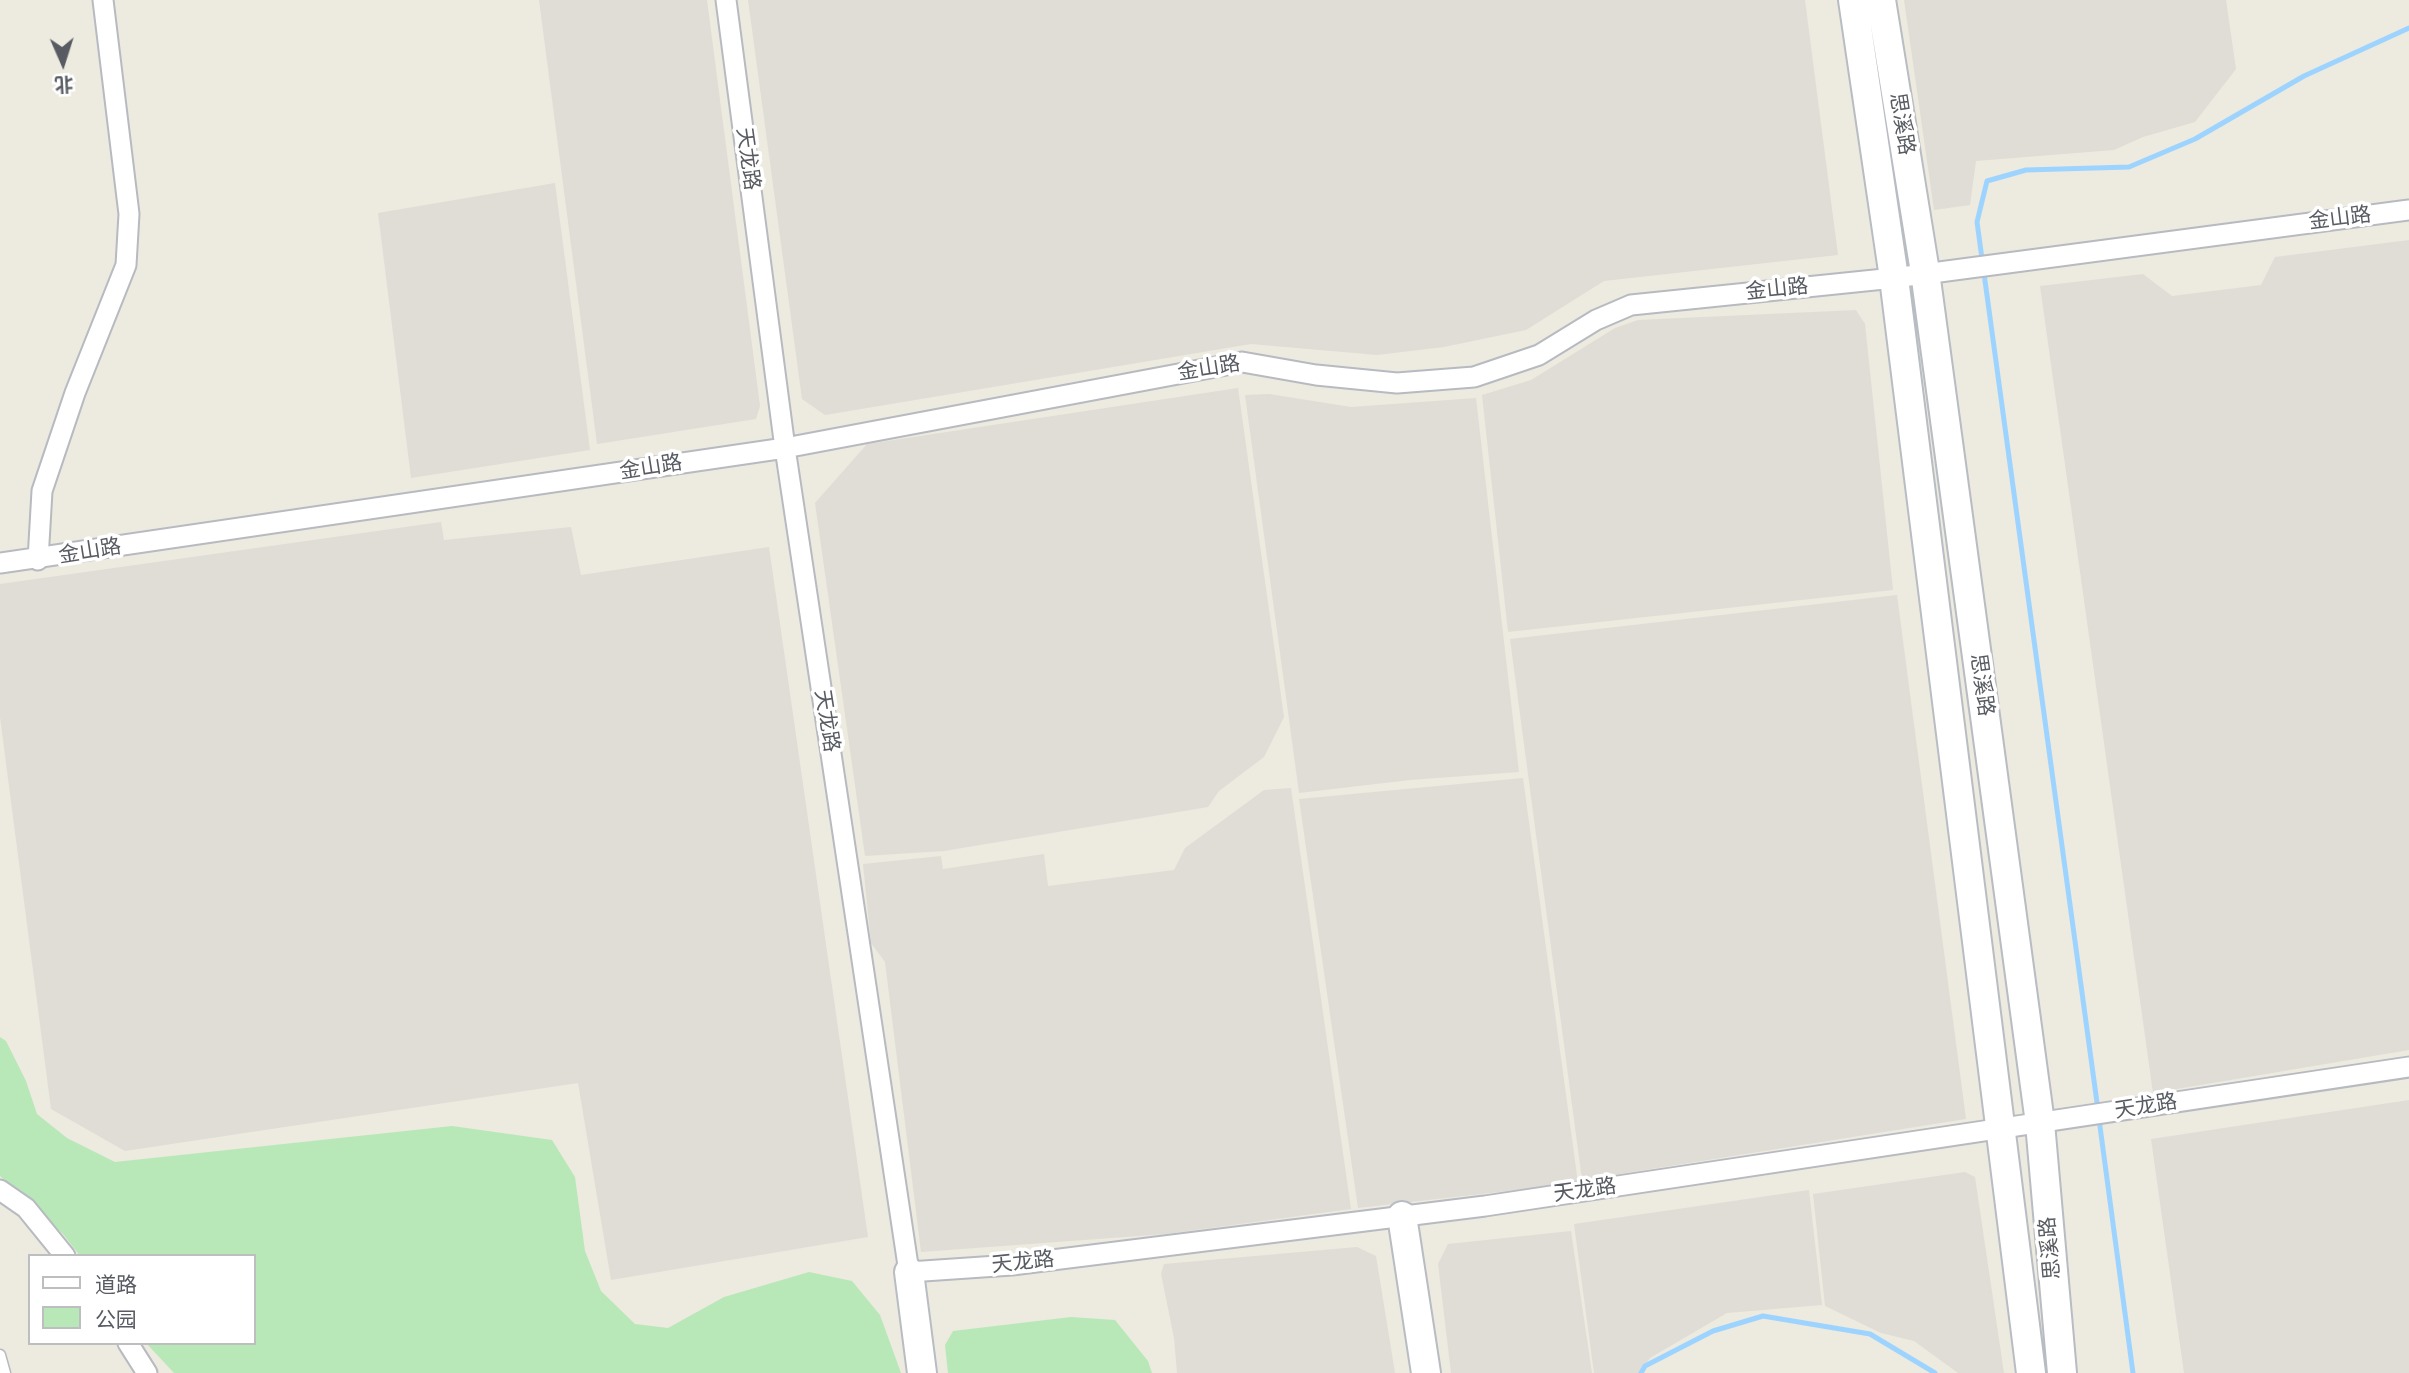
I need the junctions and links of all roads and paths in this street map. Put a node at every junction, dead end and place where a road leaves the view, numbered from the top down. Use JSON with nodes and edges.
{"nodes":[{"id":1,"x":103,"y":0,"type":"edge"},
{"id":2,"x":726,"y":0,"type":"edge"},
{"id":3,"x":1853,"y":0,"type":"edge"},
{"id":4,"x":1881,"y":0,"type":"edge"},
{"id":5,"x":2409,"y":209,"type":"edge"},
{"id":6,"x":1925,"y":272,"type":"junction"},
{"id":7,"x":1894,"y":278,"type":"junction"},
{"id":8,"x":785,"y":448,"type":"junction"},
{"id":9,"x":38,"y":560,"type":"junction"},
{"id":10,"x":0,"y":564,"type":"edge"},
{"id":11,"x":2409,"y":1067,"type":"edge"},
{"id":12,"x":2040,"y":1123,"type":"junction"},
{"id":13,"x":1998,"y":1130,"type":"junction"},
{"id":14,"x":0,"y":1190,"type":"edge"},
{"id":15,"x":1402,"y":1216,"type":"junction"},
{"id":16,"x":63,"y":1254,"type":"edge"},
{"id":17,"x":909,"y":1272,"type":"junction"},
{"id":18,"x":129,"y":1345,"type":"edge"},
{"id":19,"x":0,"y":1355,"type":"edge"},
{"id":20,"x":5,"y":1373,"type":"edge"},
{"id":21,"x":147,"y":1373,"type":"edge"},
{"id":22,"x":922,"y":1373,"type":"edge"},
{"id":23,"x":1426,"y":1373,"type":"edge"},
{"id":24,"x":2031,"y":1373,"type":"edge"},
{"id":25,"x":2062,"y":1373,"type":"edge"}],
"edges":[{"from":1,"to":9,"type":"street"},
{"from":2,"to":8,"type":"street","name":"天龙路"},
{"from":3,"to":7,"type":"street","name":"思溪路"},
{"from":4,"to":6,"type":"street","name":"思溪路"},
{"from":5,"to":6,"type":"street","name":"金山路"},
{"from":6,"to":7,"type":"street","name":"金山路"},
{"from":6,"to":12,"type":"street","name":"思溪路"},
{"from":7,"to":8,"type":"street","name":"金山路"},
{"from":7,"to":13,"type":"street","name":"思溪路"},
{"from":8,"to":9,"type":"street","name":"金山路"},
{"from":8,"to":17,"type":"street","name":"天龙路"},
{"from":9,"to":10,"type":"street","name":"金山路"},
{"from":11,"to":12,"type":"street","name":"天龙路"},
{"from":12,"to":13,"type":"street","name":"天龙路"},
{"from":12,"to":25,"type":"street","name":"思溪路"},
{"from":13,"to":15,"type":"street","name":"天龙路"},
{"from":13,"to":24,"type":"street","name":"思溪路"},
{"from":14,"to":16,"type":"street"},
{"from":15,"to":17,"type":"street","name":"天龙路"},
{"from":15,"to":23,"type":"street"},
{"from":17,"to":22,"type":"street"},
{"from":18,"to":21,"type":"street"},
{"from":19,"to":20,"type":"lane"}]}
